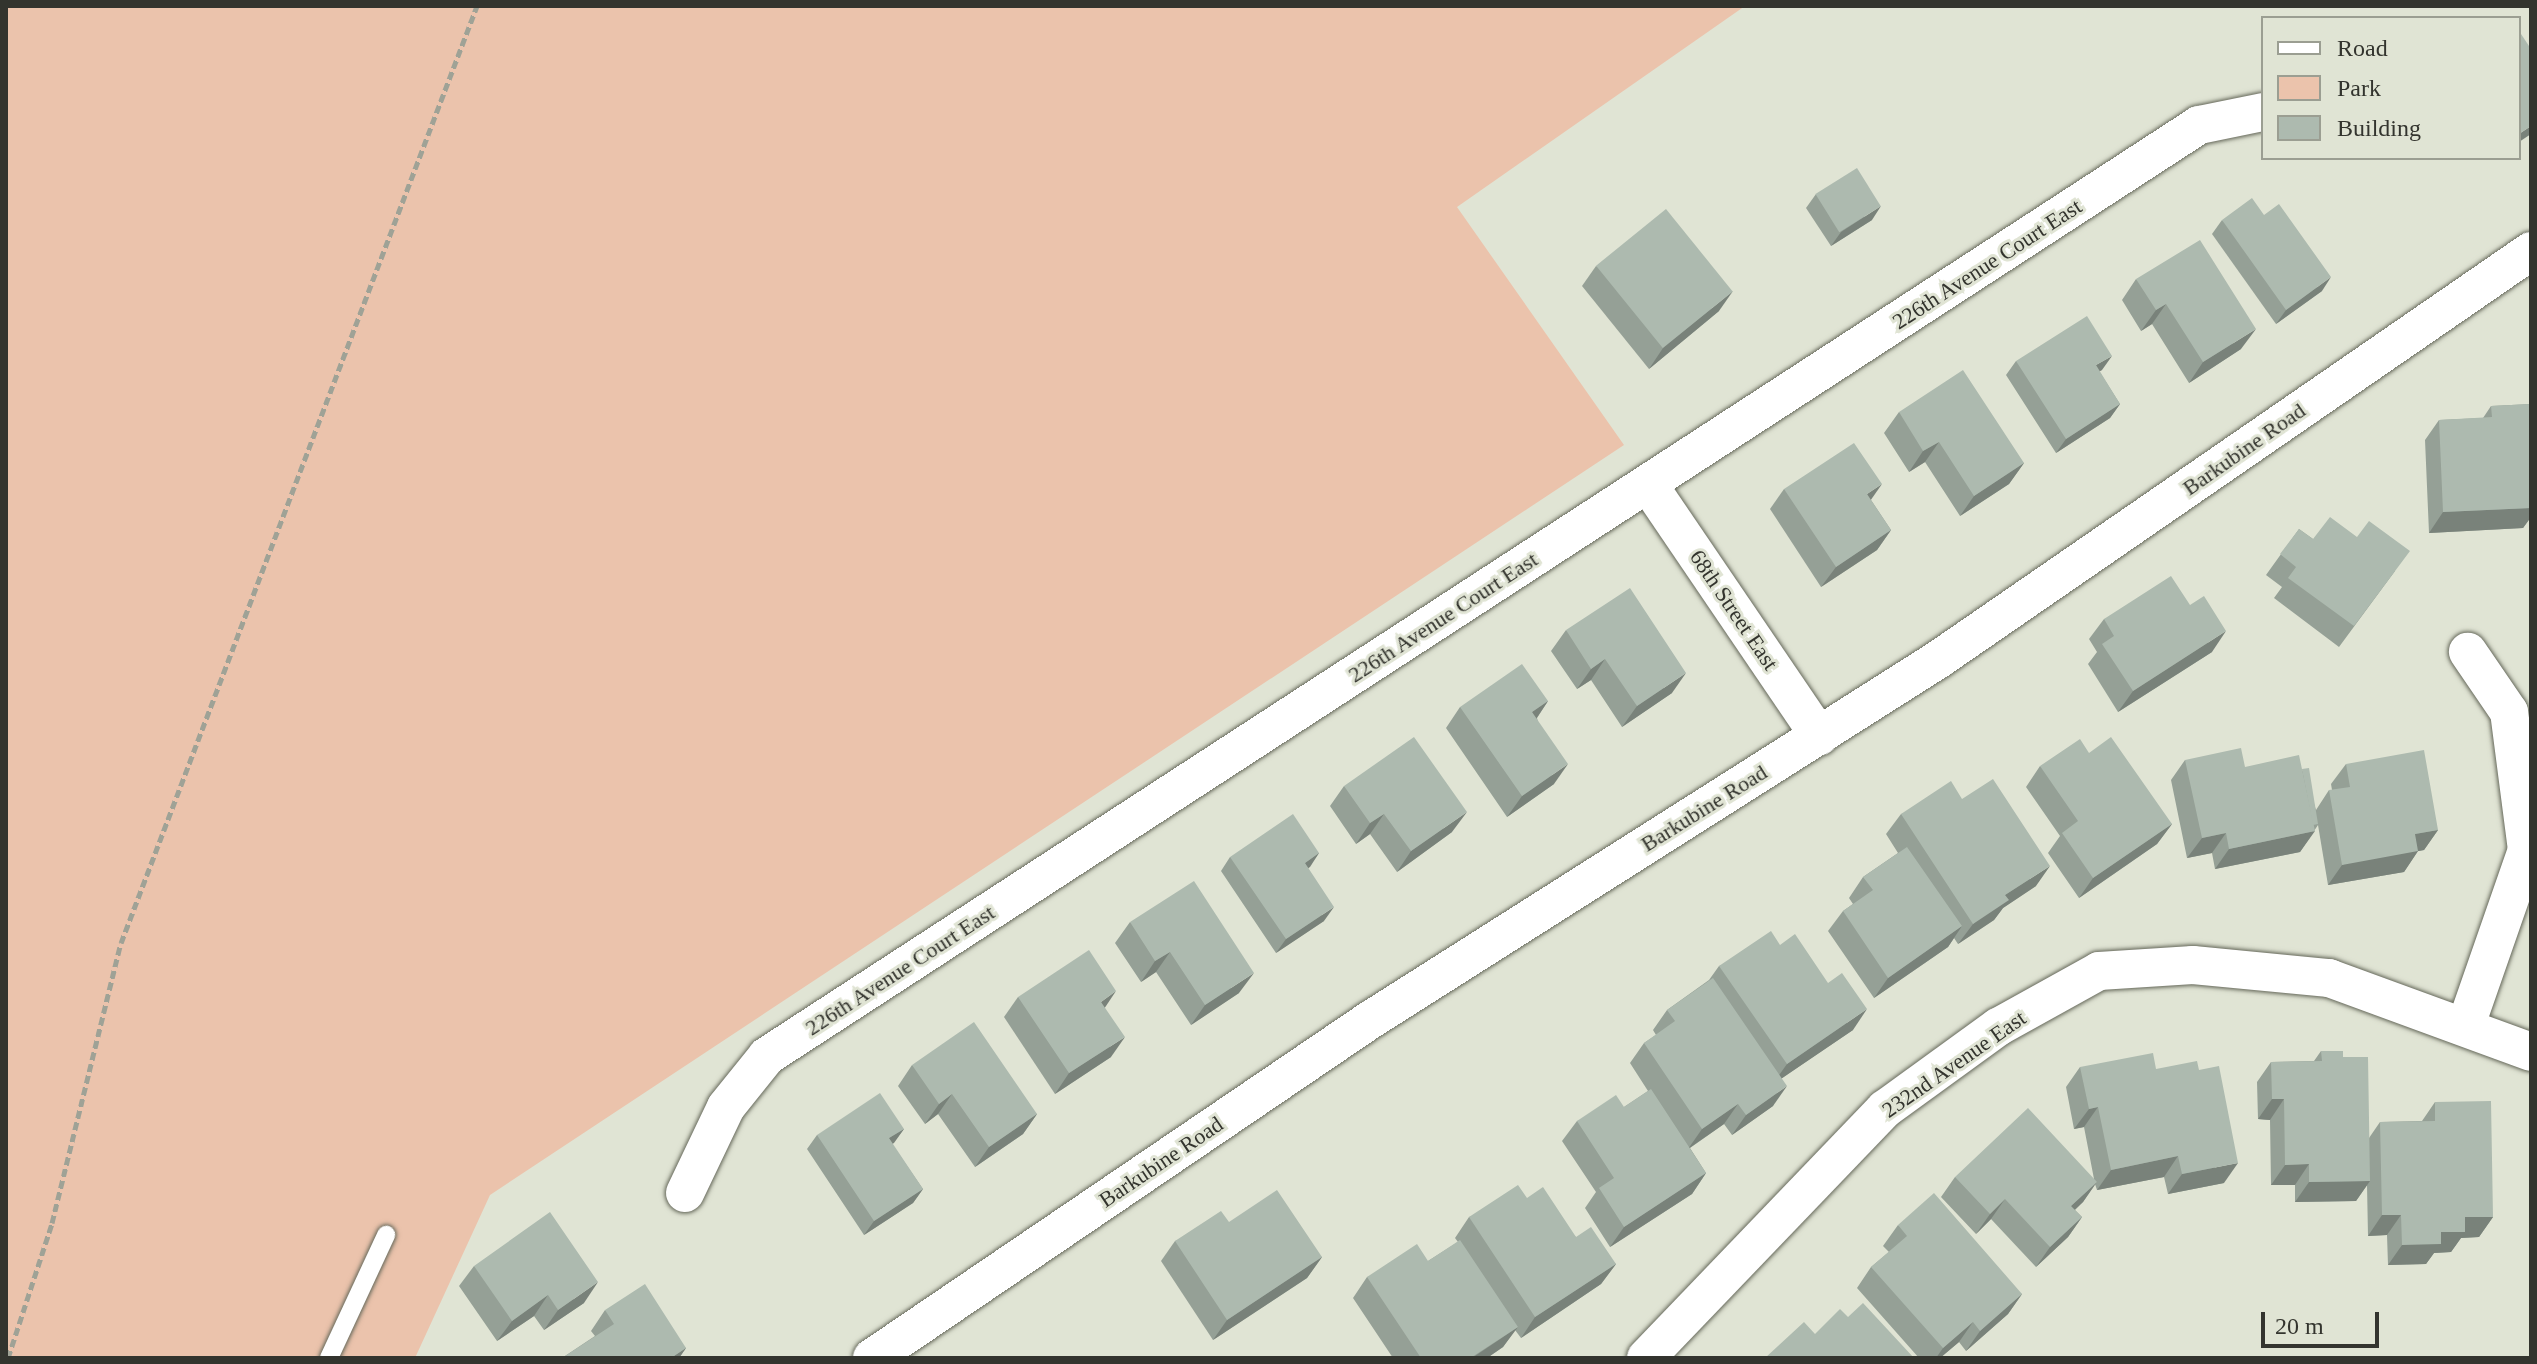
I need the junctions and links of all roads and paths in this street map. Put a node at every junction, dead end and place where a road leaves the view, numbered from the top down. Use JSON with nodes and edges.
{"nodes":[{"id":1,"x":477,"y":6,"type":"edge"},
{"id":2,"x":2261,"y":112,"type":"edge"},
{"id":3,"x":2531,"y":251,"type":"edge"},
{"id":4,"x":1648,"y":484,"type":"junction"},
{"id":5,"x":2468,"y":652,"type":"dead end"},
{"id":6,"x":1819,"y":736,"type":"junction"},
{"id":7,"x":2466,"y":1025,"type":"junction"},
{"id":8,"x":2531,"y":1052,"type":"edge"},
{"id":9,"x":685,"y":1193,"type":"dead end"},
{"id":10,"x":386,"y":1235,"type":"dead end"},
{"id":11,"x":875,"y":1357,"type":"edge"},
{"id":12,"x":8,"y":1358,"type":"edge"},
{"id":13,"x":329,"y":1358,"type":"edge"},
{"id":14,"x":1646,"y":1358,"type":"edge"}],
"edges":[{"from":1,"to":12,"type":"path"},
{"from":2,"to":4,"type":"street","name":"226th Avenue Court East"},
{"from":3,"to":6,"type":"street","name":"Barkubine Road"},
{"from":4,"to":6,"type":"street","name":"68th Street East"},
{"from":4,"to":9,"type":"street","name":"226th Avenue Court East"},
{"from":5,"to":7,"type":"street"},
{"from":6,"to":11,"type":"street","name":"Barkubine Road"},
{"from":7,"to":8,"type":"street","name":"232nd Avenue East"},
{"from":7,"to":14,"type":"street","name":"232nd Avenue East"},
{"from":10,"to":13,"type":"lane"}]}
